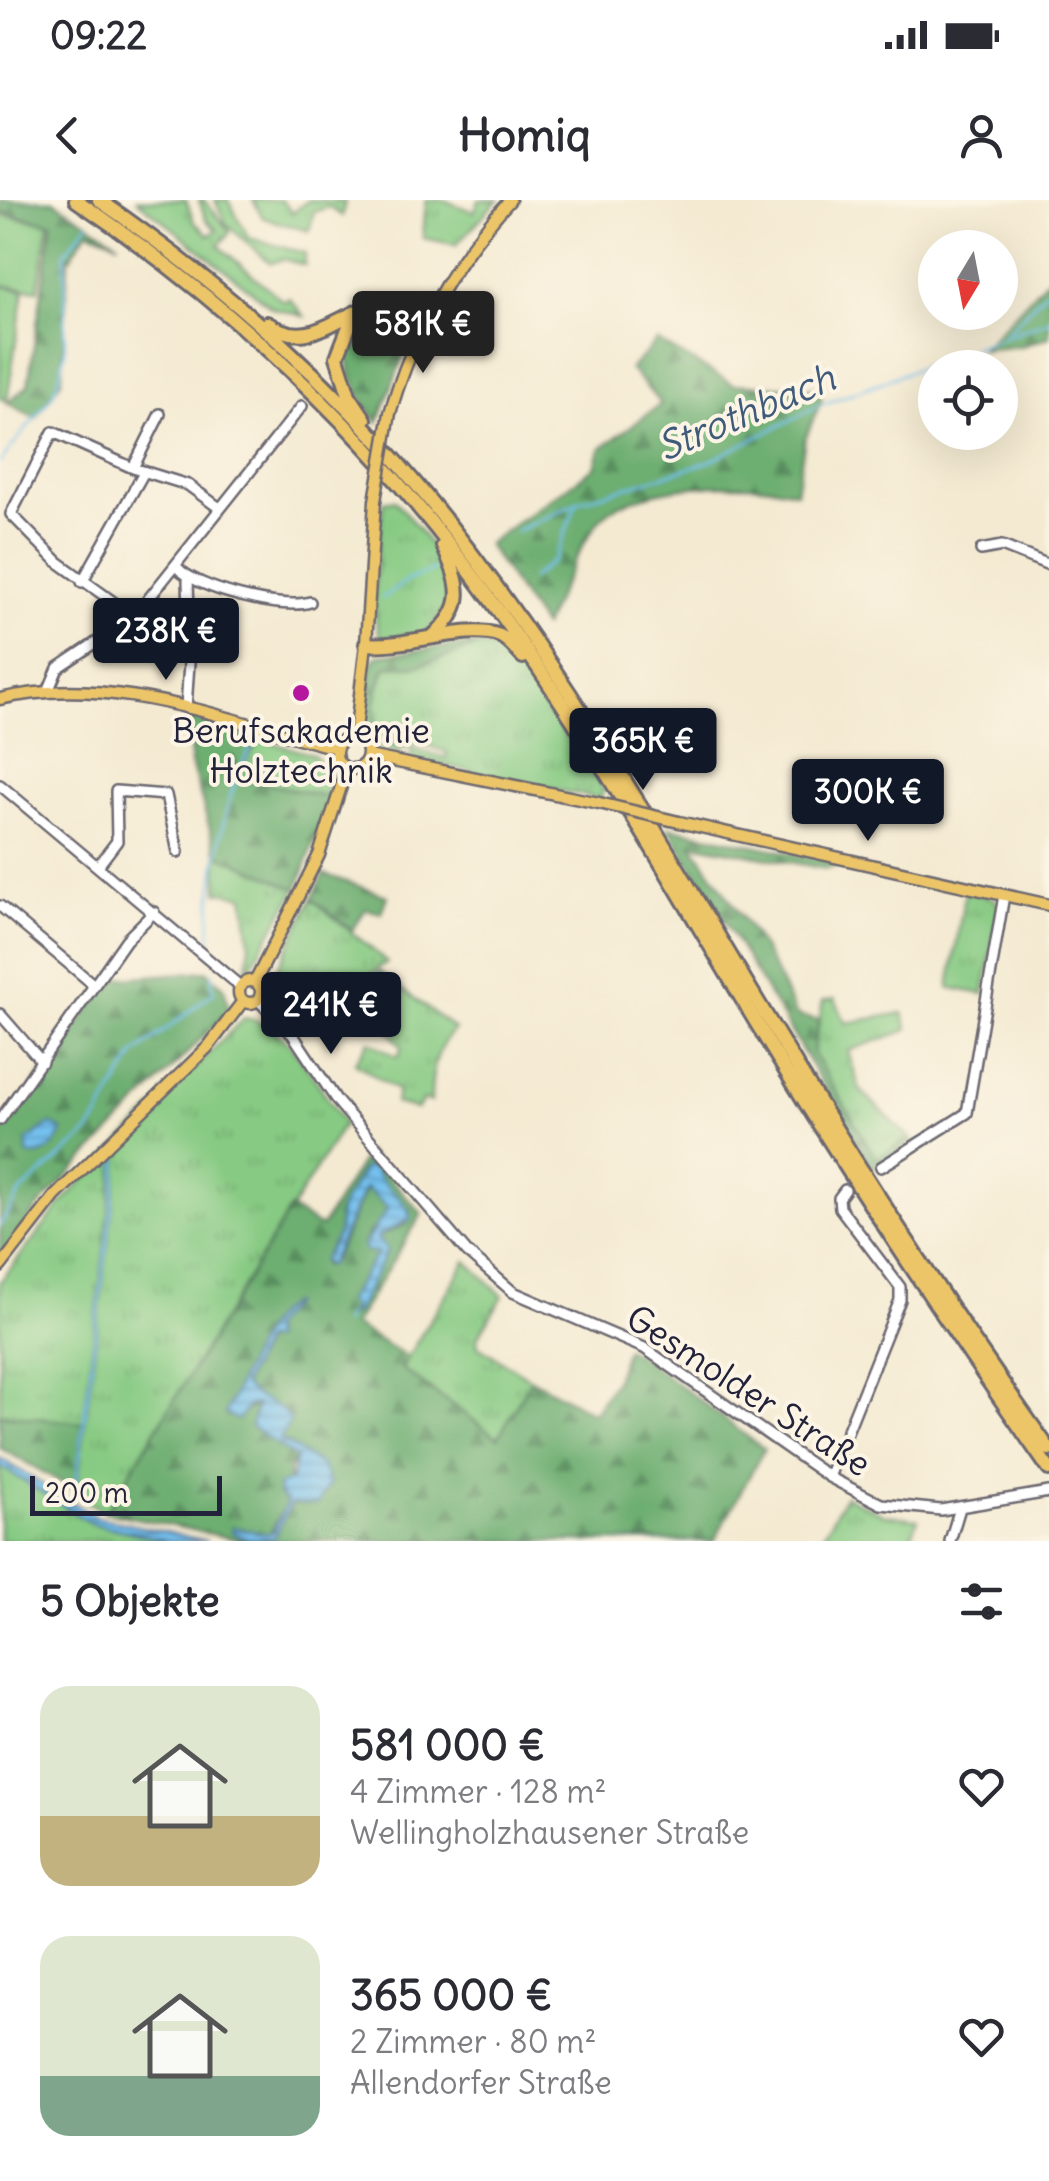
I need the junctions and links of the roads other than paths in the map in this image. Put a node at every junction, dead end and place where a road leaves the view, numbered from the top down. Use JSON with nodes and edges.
{"nodes":[{"id":1,"x":76,"y":200,"type":"edge"},
{"id":2,"x":99,"y":200,"type":"edge"},
{"id":3,"x":510,"y":200,"type":"edge"},
{"id":4,"x":224,"y":294,"type":"junction"},
{"id":5,"x":428,"y":316,"type":"junction"},
{"id":6,"x":353,"y":317,"type":"junction"},
{"id":7,"x":302,"y":406,"type":"dead end"},
{"id":8,"x":160,"y":414,"type":"dead end"},
{"id":9,"x":381,"y":444,"type":"junction"},
{"id":10,"x":138,"y":470,"type":"junction"},
{"id":11,"x":218,"y":507,"type":"junction"},
{"id":12,"x":433,"y":525,"type":"junction"},
{"id":13,"x":981,"y":550,"type":"dead end"},
{"id":14,"x":1049,"y":565,"type":"edge"},
{"id":15,"x":177,"y":566,"type":"junction"},
{"id":16,"x":188,"y":580,"type":"junction"},
{"id":17,"x":82,"y":582,"type":"junction"},
{"id":18,"x":310,"y":602,"type":"dead end"},
{"id":19,"x":134,"y":618,"type":"junction"},
{"id":20,"x":428,"y":640,"type":"junction"},
{"id":21,"x":366,"y":644,"type":"junction"},
{"id":22,"x":547,"y":680,"type":"junction"},
{"id":23,"x":49,"y":690,"type":"junction"},
{"id":24,"x":0,"y":699,"type":"edge"},
{"id":25,"x":186,"y":708,"type":"junction"},
{"id":26,"x":354,"y":736,"type":"junction"},
{"id":27,"x":336,"y":748,"type":"junction"},
{"id":28,"x":368,"y":756,"type":"junction"},
{"id":29,"x":346,"y":768,"type":"junction"},
{"id":30,"x":0,"y":785,"type":"edge"},
{"id":31,"x":178,"y":852,"type":"dead end"},
{"id":32,"x":98,"y":866,"type":"junction"},
{"id":33,"x":1004,"y":895,"type":"junction"},
{"id":34,"x":1049,"y":905,"type":"edge"},
{"id":35,"x":0,"y":906,"type":"edge"},
{"id":36,"x":154,"y":912,"type":"junction"},
{"id":37,"x":255,"y":982,"type":"junction"},
{"id":38,"x":94,"y":984,"type":"junction"},
{"id":39,"x":240,"y":986,"type":"junction"},
{"id":40,"x":258,"y":1000,"type":"junction"},
{"id":41,"x":243,"y":1001,"type":"junction"},
{"id":42,"x":0,"y":1014,"type":"edge"},
{"id":43,"x":42,"y":1062,"type":"junction"},
{"id":44,"x":0,"y":1120,"type":"edge"},
{"id":45,"x":882,"y":1167,"type":"dead end"},
{"id":46,"x":845,"y":1190,"type":"dead end"},
{"id":47,"x":0,"y":1267,"type":"edge"},
{"id":48,"x":1049,"y":1449,"type":"edge"},
{"id":49,"x":1049,"y":1468,"type":"edge"},
{"id":50,"x":829,"y":1478,"type":"junction"},
{"id":51,"x":1049,"y":1492,"type":"edge"},
{"id":52,"x":960,"y":1508,"type":"junction"},
{"id":53,"x":950,"y":1541,"type":"edge"}],
"edges":[{"from":1,"to":12,"type":"highway"},
{"from":2,"to":4,"type":"highway"},
{"from":3,"to":5,"type":"main road"},
{"from":4,"to":6,"type":"highway"},
{"from":4,"to":9,"type":"highway"},
{"from":5,"to":6,"type":"highway"},
{"from":5,"to":21,"type":"main road","bridge":true},
{"from":6,"to":9,"type":"highway"},
{"from":7,"to":11,"type":"street"},
{"from":8,"to":10,"type":"street"},
{"from":9,"to":48,"type":"highway"},
{"from":10,"to":11,"type":"street"},
{"from":10,"to":17,"type":"street"},
{"from":10,"to":17,"type":"street"},
{"from":11,"to":15,"type":"street"},
{"from":12,"to":20,"type":"highway"},
{"from":12,"to":22,"type":"highway"},
{"from":13,"to":14,"type":"street"},
{"from":15,"to":16,"type":"street"},
{"from":15,"to":19,"type":"street"},
{"from":16,"to":18,"type":"street"},
{"from":16,"to":25,"type":"street"},
{"from":17,"to":19,"type":"street"},
{"from":19,"to":23,"type":"street"},
{"from":20,"to":21,"type":"highway"},
{"from":20,"to":22,"type":"highway"},
{"from":21,"to":26,"type":"main road"},
{"from":22,"to":49,"type":"highway"},
{"from":23,"to":24,"type":"main road"},
{"from":23,"to":25,"type":"main road"},
{"from":25,"to":27,"type":"main road"},
{"from":26,"to":27,"type":"main road"},
{"from":26,"to":28,"type":"main road"},
{"from":27,"to":29,"type":"main road"},
{"from":28,"to":29,"type":"main road"},
{"from":28,"to":33,"type":"main road","bridge":true},
{"from":29,"to":37,"type":"main road"},
{"from":30,"to":32,"type":"street"},
{"from":31,"to":32,"type":"street"},
{"from":32,"to":36,"type":"street"},
{"from":33,"to":34,"type":"main road"},
{"from":33,"to":45,"type":"street"},
{"from":35,"to":38,"type":"street"},
{"from":36,"to":38,"type":"street"},
{"from":36,"to":39,"type":"street"},
{"from":37,"to":39,"type":"main road"},
{"from":37,"to":40,"type":"main road"},
{"from":38,"to":43,"type":"street"},
{"from":39,"to":41,"type":"main road"},
{"from":40,"to":41,"type":"main road"},
{"from":40,"to":50,"type":"street","name":"Gesmolder Straße"},
{"from":41,"to":47,"type":"main road"},
{"from":42,"to":43,"type":"street"},
{"from":43,"to":44,"type":"street"},
{"from":46,"to":50,"type":"street"},
{"from":50,"to":52,"type":"street","name":"Gesmolder Straße"},
{"from":51,"to":52,"type":"street","name":"Gesmolder Straße"},
{"from":52,"to":53,"type":"street"}]}
